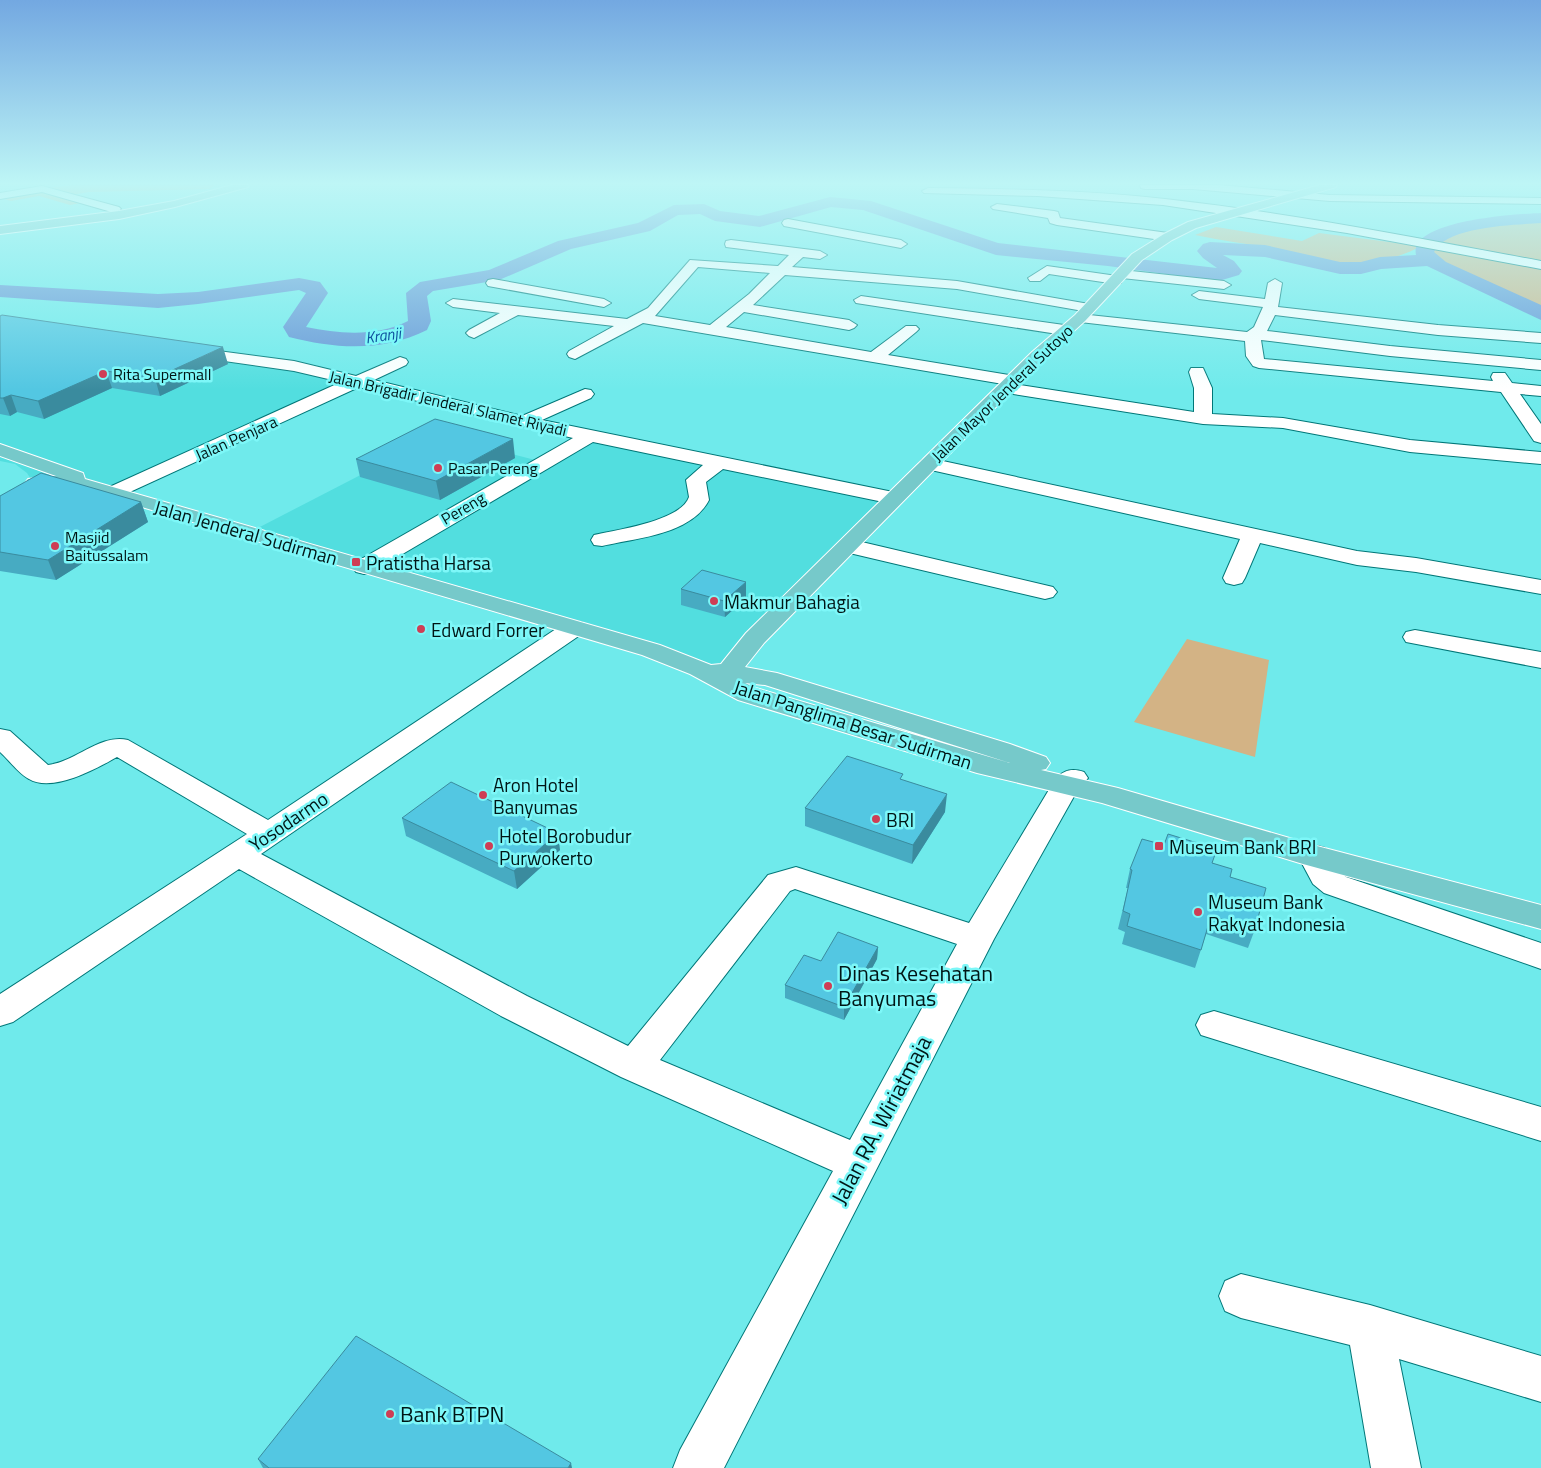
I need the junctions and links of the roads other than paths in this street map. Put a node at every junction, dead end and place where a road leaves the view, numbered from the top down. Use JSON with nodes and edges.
{"nodes":[{"id":1,"x":798,"y":254,"type":"edge"},
{"id":2,"x":810,"y":254,"type":"edge"},
{"id":3,"x":1142,"y":254,"type":"edge"},
{"id":4,"x":1483,"y":254,"type":"edge"},
{"id":5,"x":820,"y":255,"type":"dead end"},
{"id":6,"x":866,"y":263,"type":"dead end"},
{"id":7,"x":1541,"y":265,"type":"edge"},
{"id":8,"x":784,"y":267,"type":"junction"},
{"id":9,"x":1035,"y":278,"type":"dead end"},
{"id":10,"x":1118,"y":278,"type":"junction"},
{"id":11,"x":868,"y":279,"type":"junction"},
{"id":12,"x":493,"y":282,"type":"dead end"},
{"id":13,"x":1275,"y":283,"type":"dead end"},
{"id":14,"x":1224,"y":285,"type":"dead end"},
{"id":15,"x":1158,"y":291,"type":"dead end"},
{"id":16,"x":1196,"y":295,"type":"dead end"},
{"id":17,"x":861,"y":300,"type":"dead end"},
{"id":18,"x":453,"y":303,"type":"dead end"},
{"id":19,"x":616,"y":305,"type":"dead end"},
{"id":20,"x":741,"y":307,"type":"junction"},
{"id":21,"x":1271,"y":307,"type":"junction"},
{"id":22,"x":513,"y":312,"type":"junction"},
{"id":23,"x":1084,"y":313,"type":"junction"},
{"id":24,"x":640,"y":315,"type":"junction"},
{"id":25,"x":848,"y":325,"type":"dead end"},
{"id":26,"x":911,"y":329,"type":"dead end"},
{"id":27,"x":712,"y":330,"type":"junction"},
{"id":28,"x":1064,"y":330,"type":"junction"},
{"id":29,"x":1462,"y":332,"type":"junction"},
{"id":30,"x":474,"y":333,"type":"dead end"},
{"id":31,"x":1253,"y":335,"type":"junction"},
{"id":32,"x":1539,"y":340,"type":"edge"},
{"id":33,"x":168,"y":350,"type":"edge"},
{"id":34,"x":575,"y":354,"type":"dead end"},
{"id":35,"x":873,"y":358,"type":"junction"},
{"id":36,"x":1487,"y":361,"type":"junction"},
{"id":37,"x":400,"y":362,"type":"dead end"},
{"id":38,"x":1541,"y":365,"type":"edge"},
{"id":39,"x":1197,"y":372,"type":"dead end"},
{"id":40,"x":360,"y":382,"type":"junction"},
{"id":41,"x":1011,"y":384,"type":"junction"},
{"id":42,"x":1506,"y":388,"type":"junction"},
{"id":43,"x":1541,"y":391,"type":"edge"},
{"id":44,"x":585,"y":394,"type":"dead end"},
{"id":45,"x":1203,"y":419,"type":"junction"},
{"id":46,"x":523,"y":422,"type":"junction"},
{"id":47,"x":589,"y":436,"type":"junction"},
{"id":48,"x":1541,"y":437,"type":"edge"},
{"id":49,"x":0,"y":450,"type":"edge"},
{"id":50,"x":1541,"y":458,"type":"edge"},
{"id":51,"x":0,"y":461,"type":"edge"},
{"id":52,"x":719,"y":462,"type":"junction"},
{"id":53,"x":929,"y":464,"type":"junction"},
{"id":54,"x":100,"y":489,"type":"junction"},
{"id":55,"x":893,"y":498,"type":"junction"},
{"id":56,"x":1252,"y":535,"type":"junction"},
{"id":57,"x":602,"y":540,"type":"dead end"},
{"id":58,"x":849,"y":546,"type":"junction"},
{"id":59,"x":364,"y":567,"type":"junction"},
{"id":60,"x":1234,"y":578,"type":"dead end"},
{"id":61,"x":1541,"y":588,"type":"edge"},
{"id":62,"x":1045,"y":592,"type":"dead end"},
{"id":63,"x":574,"y":628,"type":"junction"},
{"id":64,"x":1415,"y":637,"type":"dead end"},
{"id":65,"x":1541,"y":660,"type":"edge"},
{"id":66,"x":715,"y":674,"type":"junction"},
{"id":67,"x":0,"y":737,"type":"edge"},
{"id":68,"x":1070,"y":781,"type":"junction"},
{"id":69,"x":268,"y":833,"type":"junction"},
{"id":70,"x":238,"y":855,"type":"junction"},
{"id":71,"x":1314,"y":856,"type":"junction"},
{"id":72,"x":1541,"y":917,"type":"edge"},
{"id":73,"x":977,"y":938,"type":"junction"},
{"id":74,"x":1541,"y":956,"type":"edge"},
{"id":75,"x":0,"y":1012,"type":"edge"},
{"id":76,"x":1214,"y":1025,"type":"dead end"},
{"id":77,"x":634,"y":1066,"type":"junction"},
{"id":78,"x":1541,"y":1124,"type":"edge"},
{"id":79,"x":859,"y":1163,"type":"junction"},
{"id":80,"x":1241,"y":1296,"type":"dead end"},
{"id":81,"x":1370,"y":1328,"type":"junction"},
{"id":82,"x":1541,"y":1379,"type":"edge"},
{"id":83,"x":698,"y":1468,"type":"edge"},
{"id":84,"x":1396,"y":1468,"type":"edge"}],
"edges":[{"from":1,"to":8,"type":"street"},
{"from":2,"to":5,"type":"street"},
{"from":3,"to":10,"type":"main road","name":"Jalan Mayor Jenderal Sutoyo"},
{"from":4,"to":7,"type":"street"},
{"from":6,"to":11,"type":"street"},
{"from":8,"to":11,"type":"street"},
{"from":8,"to":20,"type":"street"},
{"from":8,"to":24,"type":"street"},
{"from":9,"to":10,"type":"street"},
{"from":10,"to":14,"type":"street"},
{"from":10,"to":15,"type":"street"},
{"from":10,"to":23,"type":"main road","name":"Jalan Mayor Jenderal Sutoyo"},
{"from":11,"to":23,"type":"street"},
{"from":12,"to":19,"type":"street"},
{"from":13,"to":21,"type":"street"},
{"from":16,"to":21,"type":"street"},
{"from":17,"to":28,"type":"street"},
{"from":18,"to":22,"type":"street"},
{"from":20,"to":25,"type":"street"},
{"from":20,"to":27,"type":"street"},
{"from":21,"to":29,"type":"street"},
{"from":21,"to":31,"type":"street"},
{"from":22,"to":24,"type":"street"},
{"from":22,"to":30,"type":"street"},
{"from":23,"to":28,"type":"main road","name":"Jalan Mayor Jenderal Sutoyo"},
{"from":23,"to":31,"type":"street"},
{"from":24,"to":27,"type":"street"},
{"from":24,"to":34,"type":"street"},
{"from":26,"to":35,"type":"street"},
{"from":27,"to":35,"type":"street"},
{"from":28,"to":41,"type":"main road","name":"Jalan Mayor Jenderal Sutoyo"},
{"from":29,"to":32,"type":"street"},
{"from":29,"to":36,"type":"street"},
{"from":31,"to":36,"type":"street"},
{"from":31,"to":42,"type":"street"},
{"from":33,"to":40,"type":"street","name":"Jalan Brigadir Jenderal Slamet Riyadi"},
{"from":35,"to":41,"type":"street"},
{"from":36,"to":38,"type":"street"},
{"from":36,"to":42,"type":"street"},
{"from":37,"to":40,"type":"street","name":"Jalan Penjara"},
{"from":39,"to":45,"type":"street"},
{"from":40,"to":46,"type":"street","name":"Jalan Brigadir Jenderal Slamet Riyadi"},
{"from":40,"to":54,"type":"street","name":"Jalan Penjara"},
{"from":41,"to":45,"type":"street"},
{"from":41,"to":53,"type":"main road","name":"Jalan Mayor Jenderal Sutoyo"},
{"from":42,"to":43,"type":"street"},
{"from":42,"to":48,"type":"street"},
{"from":44,"to":46,"type":"street"},
{"from":45,"to":50,"type":"street"},
{"from":46,"to":47,"type":"street","name":"Jalan Brigadir Jenderal Slamet Riyadi"},
{"from":47,"to":52,"type":"street","name":"Jalan Brigadir Jenderal Slamet Riyadi"},
{"from":47,"to":59,"type":"street","name":"Pereng"},
{"from":49,"to":54,"type":"main road"},
{"from":51,"to":54,"type":"main road"},
{"from":52,"to":55,"type":"street","name":"Jalan Brigadir Jenderal Slamet Riyadi"},
{"from":52,"to":57,"type":"street"},
{"from":53,"to":55,"type":"main road","name":"Jalan Mayor Jenderal Sutoyo"},
{"from":53,"to":56,"type":"street"},
{"from":54,"to":59,"type":"main road","name":"Jalan Jenderal Sudirman"},
{"from":55,"to":58,"type":"main road","name":"Jalan Mayor Jenderal Sutoyo"},
{"from":56,"to":60,"type":"street"},
{"from":56,"to":61,"type":"street"},
{"from":58,"to":62,"type":"street"},
{"from":58,"to":66,"type":"main road","name":"Jalan Mayor Jenderal Sutoyo"},
{"from":59,"to":63,"type":"main road","name":"Jalan Jenderal Sudirman"},
{"from":63,"to":66,"type":"main road","name":"Jalan Jenderal Sudirman"},
{"from":63,"to":69,"type":"street","name":"Yosodarmo"},
{"from":64,"to":65,"type":"street"},
{"from":66,"to":68,"type":"main road","name":"Jalan Panglima Besar Sudirman"},
{"from":67,"to":69,"type":"street"},
{"from":68,"to":71,"type":"main road","name":"Jalan Panglima Besar Sudirman"},
{"from":68,"to":73,"type":"street","name":"Jalan RA. Wiriatmaja"},
{"from":69,"to":70,"type":"street","name":"Yosodarmo"},
{"from":70,"to":75,"type":"street","name":"Yosodarmo"},
{"from":70,"to":77,"type":"street"},
{"from":71,"to":72,"type":"main road","name":"Jalan Panglima Besar Sudirman"},
{"from":71,"to":74,"type":"street"},
{"from":73,"to":77,"type":"street"},
{"from":73,"to":79,"type":"street","name":"Jalan RA. Wiriatmaja"},
{"from":76,"to":78,"type":"street"},
{"from":77,"to":79,"type":"street"},
{"from":79,"to":83,"type":"street","name":"Jalan RA. Wiriatmaja"},
{"from":80,"to":81,"type":"street"},
{"from":81,"to":82,"type":"street"},
{"from":81,"to":84,"type":"street"}]}
